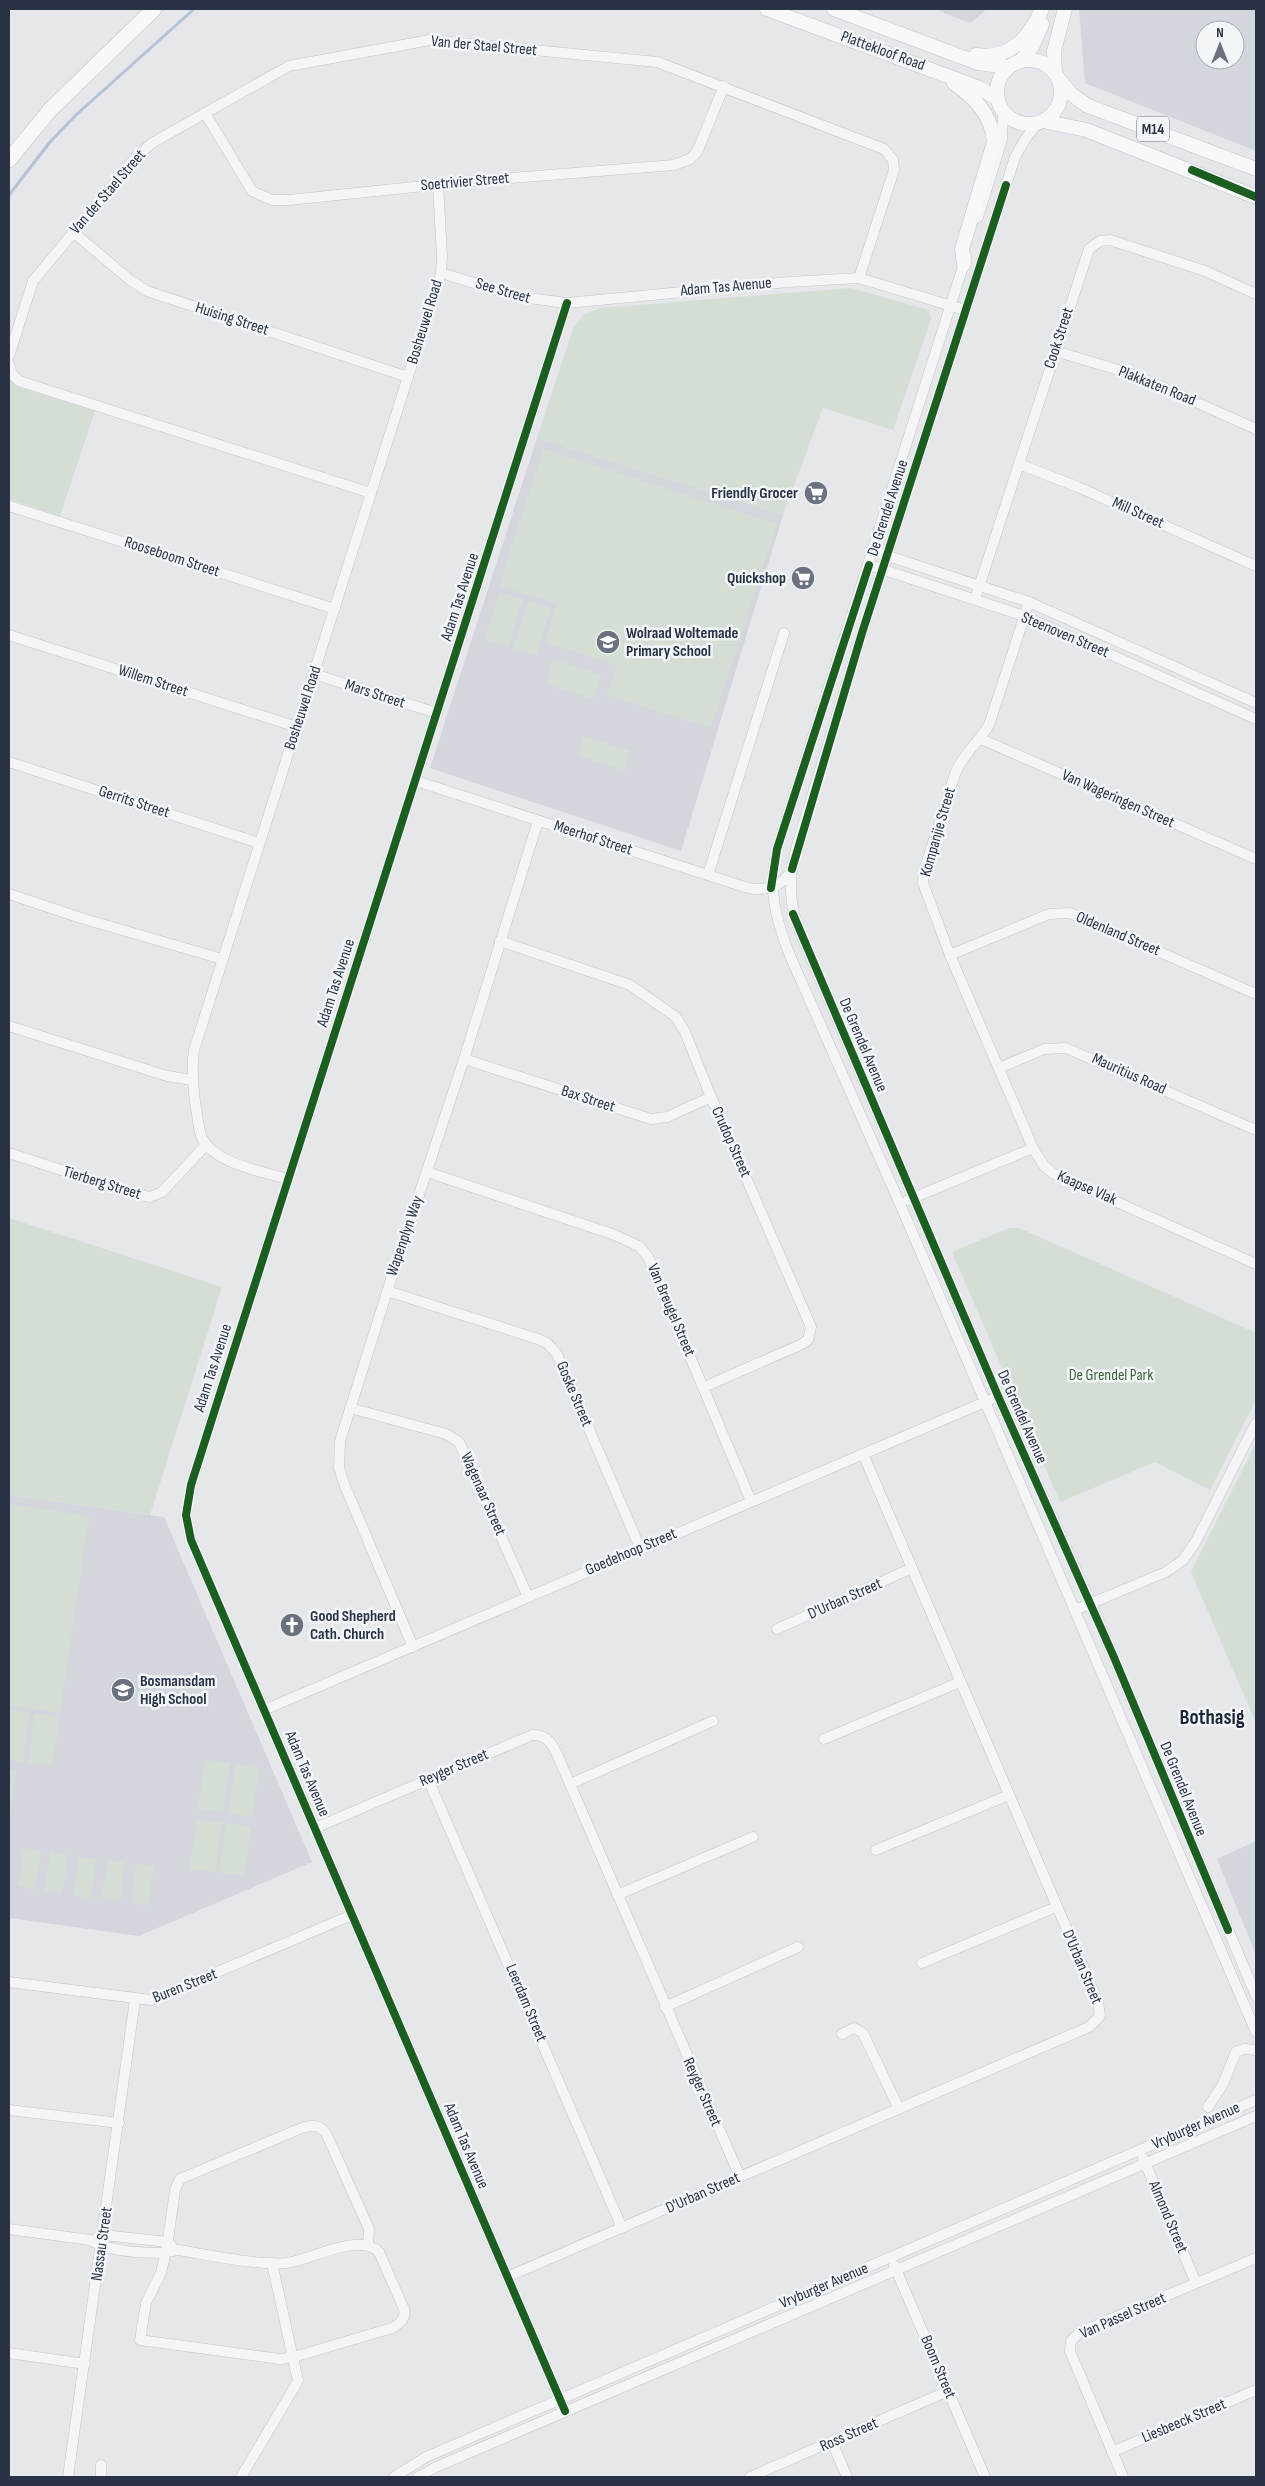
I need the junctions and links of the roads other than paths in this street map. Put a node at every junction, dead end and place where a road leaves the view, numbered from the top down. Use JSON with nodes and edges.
{"nodes":[{"id":1,"x":154,"y":9,"type":"edge"},
{"id":2,"x":767,"y":9,"type":"edge"},
{"id":3,"x":834,"y":9,"type":"edge"},
{"id":4,"x":1042,"y":9,"type":"edge"},
{"id":5,"x":1046,"y":9,"type":"edge"},
{"id":6,"x":1065,"y":9,"type":"edge"},
{"id":7,"x":950,"y":51,"type":"junction"},
{"id":8,"x":1022,"y":60,"type":"junction"},
{"id":9,"x":1008,"y":67,"type":"junction"},
{"id":10,"x":937,"y":72,"type":"junction"},
{"id":11,"x":1057,"y":76,"type":"junction"},
{"id":12,"x":724,"y":86,"type":"junction"},
{"id":13,"x":1000,"y":104,"type":"junction"},
{"id":14,"x":205,"y":112,"type":"junction"},
{"id":15,"x":1041,"y":122,"type":"junction"},
{"id":16,"x":9,"y":160,"type":"edge"},
{"id":17,"x":1256,"y":169,"type":"edge"},
{"id":18,"x":438,"y":185,"type":"junction"},
{"id":19,"x":1256,"y":197,"type":"edge"},
{"id":20,"x":73,"y":232,"type":"junction"},
{"id":21,"x":964,"y":264,"type":"junction"},
{"id":22,"x":441,"y":273,"type":"junction"},
{"id":23,"x":859,"y":278,"type":"junction"},
{"id":24,"x":1256,"y":294,"type":"edge"},
{"id":25,"x":567,"y":303,"type":"junction"},
{"id":26,"x":951,"y":306,"type":"junction"},
{"id":27,"x":965,"y":310,"type":"junction"},
{"id":28,"x":1055,"y":351,"type":"junction"},
{"id":29,"x":9,"y":356,"type":"edge"},
{"id":30,"x":9,"y":364,"type":"edge"},
{"id":31,"x":408,"y":378,"type":"junction"},
{"id":32,"x":1256,"y":429,"type":"edge"},
{"id":33,"x":1019,"y":464,"type":"junction"},
{"id":34,"x":371,"y":494,"type":"junction"},
{"id":35,"x":9,"y":506,"type":"edge"},
{"id":36,"x":873,"y":551,"type":"junction"},
{"id":37,"x":887,"y":555,"type":"junction"},
{"id":38,"x":869,"y":565,"type":"junction"},
{"id":39,"x":1256,"y":566,"type":"edge"},
{"id":40,"x":883,"y":570,"type":"junction"},
{"id":41,"x":980,"y":585,"type":"junction"},
{"id":42,"x":976,"y":599,"type":"junction"},
{"id":43,"x":1029,"y":602,"type":"junction"},
{"id":44,"x":335,"y":609,"type":"junction"},
{"id":45,"x":1024,"y":616,"type":"junction"},
{"id":46,"x":784,"y":633,"type":"dead end"},
{"id":47,"x":9,"y":635,"type":"edge"},
{"id":48,"x":314,"y":674,"type":"junction"},
{"id":49,"x":1256,"y":704,"type":"edge"},
{"id":50,"x":437,"y":713,"type":"junction"},
{"id":51,"x":1256,"y":719,"type":"edge"},
{"id":52,"x":297,"y":727,"type":"junction"},
{"id":53,"x":980,"y":739,"type":"junction"},
{"id":54,"x":9,"y":762,"type":"edge"},
{"id":55,"x":416,"y":781,"type":"junction"},
{"id":56,"x":538,"y":821,"type":"junction"},
{"id":57,"x":259,"y":843,"type":"junction"},
{"id":58,"x":1256,"y":859,"type":"edge"},
{"id":59,"x":792,"y":869,"type":"junction"},
{"id":60,"x":708,"y":875,"type":"junction"},
{"id":61,"x":772,"y":888,"type":"junction"},
{"id":62,"x":9,"y":894,"type":"edge"},
{"id":63,"x":793,"y":914,"type":"junction"},
{"id":64,"x":500,"y":941,"type":"junction"},
{"id":65,"x":950,"y":955,"type":"junction"},
{"id":66,"x":222,"y":959,"type":"junction"},
{"id":67,"x":1256,"y":994,"type":"edge"},
{"id":68,"x":9,"y":1026,"type":"edge"},
{"id":69,"x":464,"y":1059,"type":"junction"},
{"id":70,"x":999,"y":1068,"type":"junction"},
{"id":71,"x":192,"y":1080,"type":"junction"},
{"id":72,"x":711,"y":1097,"type":"junction"},
{"id":73,"x":1256,"y":1130,"type":"edge"},
{"id":74,"x":206,"y":1145,"type":"junction"},
{"id":75,"x":1033,"y":1148,"type":"junction"},
{"id":76,"x":9,"y":1153,"type":"edge"},
{"id":77,"x":427,"y":1172,"type":"junction"},
{"id":78,"x":287,"y":1179,"type":"junction"},
{"id":79,"x":913,"y":1198,"type":"junction"},
{"id":80,"x":900,"y":1204,"type":"junction"},
{"id":81,"x":1256,"y":1264,"type":"edge"},
{"id":82,"x":387,"y":1291,"type":"junction"},
{"id":83,"x":704,"y":1387,"type":"junction"},
{"id":84,"x":998,"y":1396,"type":"junction"},
{"id":85,"x":985,"y":1402,"type":"junction"},
{"id":86,"x":350,"y":1408,"type":"junction"},
{"id":87,"x":1256,"y":1422,"type":"edge"},
{"id":88,"x":863,"y":1454,"type":"junction"},
{"id":89,"x":751,"y":1501,"type":"junction"},
{"id":90,"x":640,"y":1548,"type":"junction"},
{"id":91,"x":912,"y":1568,"type":"junction"},
{"id":92,"x":528,"y":1597,"type":"junction"},
{"id":93,"x":1091,"y":1603,"type":"junction"},
{"id":94,"x":1075,"y":1610,"type":"junction"},
{"id":95,"x":776,"y":1629,"type":"dead end"},
{"id":96,"x":413,"y":1647,"type":"junction"},
{"id":97,"x":960,"y":1682,"type":"junction"},
{"id":98,"x":264,"y":1710,"type":"junction"},
{"id":99,"x":713,"y":1721,"type":"dead end"},
{"id":100,"x":824,"y":1740,"type":"dead end"},
{"id":101,"x":428,"y":1779,"type":"junction"},
{"id":102,"x":570,"y":1784,"type":"junction"},
{"id":103,"x":1009,"y":1794,"type":"junction"},
{"id":104,"x":315,"y":1828,"type":"junction"},
{"id":105,"x":753,"y":1837,"type":"dead end"},
{"id":106,"x":876,"y":1850,"type":"dead end"},
{"id":107,"x":616,"y":1895,"type":"junction"},
{"id":108,"x":1056,"y":1907,"type":"junction"},
{"id":109,"x":352,"y":1915,"type":"junction"},
{"id":110,"x":798,"y":1947,"type":"dead end"},
{"id":111,"x":922,"y":1963,"type":"dead end"},
{"id":112,"x":9,"y":1982,"type":"edge"},
{"id":113,"x":1256,"y":1996,"type":"edge"},
{"id":114,"x":135,"y":2000,"type":"junction"},
{"id":115,"x":665,"y":2007,"type":"junction"},
{"id":116,"x":1256,"y":2032,"type":"edge"},
{"id":117,"x":842,"y":2034,"type":"dead end"},
{"id":118,"x":1256,"y":2050,"type":"edge"},
{"id":119,"x":1256,"y":2100,"type":"edge"},
{"id":120,"x":1208,"y":2107,"type":"dead end"},
{"id":121,"x":9,"y":2110,"type":"edge"},
{"id":122,"x":899,"y":2110,"type":"junction"},
{"id":123,"x":1256,"y":2116,"type":"edge"},
{"id":124,"x":118,"y":2124,"type":"junction"},
{"id":125,"x":1140,"y":2151,"type":"junction"},
{"id":126,"x":1145,"y":2163,"type":"junction"},
{"id":127,"x":740,"y":2177,"type":"junction"},
{"id":128,"x":622,"y":2228,"type":"junction"},
{"id":129,"x":9,"y":2229,"type":"edge"},
{"id":130,"x":103,"y":2235,"type":"junction"},
{"id":131,"x":90,"y":2240,"type":"junction"},
{"id":132,"x":168,"y":2242,"type":"junction"},
{"id":133,"x":368,"y":2244,"type":"junction"},
{"id":134,"x":101,"y":2247,"type":"junction"},
{"id":135,"x":178,"y":2250,"type":"junction"},
{"id":136,"x":166,"y":2253,"type":"junction"},
{"id":137,"x":891,"y":2258,"type":"junction"},
{"id":138,"x":1256,"y":2258,"type":"edge"},
{"id":139,"x":272,"y":2263,"type":"junction"},
{"id":140,"x":896,"y":2269,"type":"junction"},
{"id":141,"x":507,"y":2277,"type":"junction"},
{"id":142,"x":1196,"y":2283,"type":"junction"},
{"id":143,"x":9,"y":2353,"type":"edge"},
{"id":144,"x":294,"y":2357,"type":"junction"},
{"id":145,"x":85,"y":2364,"type":"junction"},
{"id":146,"x":1256,"y":2390,"type":"edge"},
{"id":147,"x":948,"y":2391,"type":"junction"},
{"id":148,"x":560,"y":2399,"type":"junction"},
{"id":149,"x":565,"y":2411,"type":"junction"},
{"id":150,"x":832,"y":2442,"type":"junction"},
{"id":151,"x":1112,"y":2452,"type":"junction"},
{"id":152,"x":102,"y":2465,"type":"dead end"},
{"id":153,"x":68,"y":2477,"type":"edge"},
{"id":154,"x":101,"y":2477,"type":"edge"},
{"id":155,"x":241,"y":2477,"type":"edge"},
{"id":156,"x":394,"y":2477,"type":"edge"},
{"id":157,"x":418,"y":2477,"type":"edge"},
{"id":158,"x":750,"y":2477,"type":"edge"},
{"id":159,"x":847,"y":2477,"type":"edge"},
{"id":160,"x":985,"y":2477,"type":"edge"},
{"id":161,"x":1123,"y":2477,"type":"edge"}],
"edges":[{"from":1,"to":16,"type":"highway"},
{"from":2,"to":10,"type":"main road","name":"Plattekloof Road","number":"M14"},
{"from":3,"to":7,"type":"main road","name":"Plattekloof Road"},
{"from":4,"to":7,"type":"main road"},
{"from":5,"to":8,"type":"main road"},
{"from":6,"to":11,"type":"main road"},
{"from":7,"to":9,"type":"main road","name":"Plattekloof Road"},
{"from":8,"to":9,"type":"main road"},
{"from":8,"to":11,"type":"main road","number":"M14"},
{"from":9,"to":13,"type":"main road"},
{"from":10,"to":13,"type":"main road","name":"Plattekloof Road","number":"M14"},
{"from":10,"to":21,"type":"main road"},
{"from":11,"to":15,"type":"main road"},
{"from":11,"to":17,"type":"main road","number":"M14"},
{"from":12,"to":14,"type":"street","name":"Van der Stael Street"},
{"from":12,"to":18,"type":"street","name":"Soetrivier Street"},
{"from":12,"to":23,"type":"street","name":"Van der Stael Street"},
{"from":13,"to":15,"type":"main road","name":"Plattekloof Road","number":"M14"},
{"from":13,"to":21,"type":"street","name":"De Grendel Avenue"},
{"from":14,"to":18,"type":"street","name":"Soetrivier Street"},
{"from":14,"to":20,"type":"street","name":"Van der Stael Street"},
{"from":15,"to":19,"type":"main road","name":"Plattekloof Road","number":"M14"},
{"from":15,"to":27,"type":"street","name":"De Grendel Avenue"},
{"from":18,"to":22,"type":"street","name":"Bosheuwel Road"},
{"from":20,"to":29,"type":"street","name":"Van der Stael Street"},
{"from":20,"to":31,"type":"street","name":"Huising Street"},
{"from":21,"to":26,"type":"street","name":"De Grendel Avenue"},
{"from":22,"to":25,"type":"street","name":"See Street"},
{"from":22,"to":31,"type":"street","name":"Bosheuwel Road"},
{"from":23,"to":25,"type":"street","name":"Adam Tas Avenue"},
{"from":23,"to":26,"type":"street","name":"Adam Tas Avenue"},
{"from":24,"to":28,"type":"street","name":"Cook Street"},
{"from":25,"to":50,"type":"street","name":"Adam Tas Avenue"},
{"from":26,"to":27,"type":"street","name":"Adam Tas Avenue"},
{"from":26,"to":36,"type":"street","name":"De Grendel Avenue"},
{"from":27,"to":37,"type":"street","name":"De Grendel Avenue"},
{"from":28,"to":32,"type":"street","name":"Plakkaten Road"},
{"from":28,"to":33,"type":"street","name":"Cook Street"},
{"from":30,"to":34,"type":"street"},
{"from":31,"to":34,"type":"street","name":"Bosheuwel Road"},
{"from":33,"to":39,"type":"street","name":"Mill Street"},
{"from":33,"to":41,"type":"street","name":"Cook Street"},
{"from":34,"to":44,"type":"street","name":"Bosheuwel Road"},
{"from":35,"to":44,"type":"street","name":"Rooseboom Street"},
{"from":36,"to":37,"type":"street","name":"Steenoven Street"},
{"from":36,"to":38,"type":"street","name":"De Grendel Avenue"},
{"from":37,"to":40,"type":"street","name":"De Grendel Avenue"},
{"from":37,"to":41,"type":"street","name":"Steenoven Street"},
{"from":38,"to":40,"type":"street","name":"Steenoven Street"},
{"from":38,"to":61,"type":"street","name":"De Grendel Avenue"},
{"from":40,"to":42,"type":"street","name":"Steenoven Street"},
{"from":40,"to":59,"type":"street","name":"De Grendel Avenue"},
{"from":41,"to":42,"type":"street","name":"Cook Street"},
{"from":41,"to":43,"type":"street","name":"Steenoven Street"},
{"from":42,"to":45,"type":"street","name":"Steenoven Street"},
{"from":43,"to":45,"type":"street","name":"Kompanjie Street"},
{"from":43,"to":49,"type":"street","name":"Steenoven Street"},
{"from":44,"to":48,"type":"street","name":"Bosheuwel Road"},
{"from":45,"to":51,"type":"street","name":"Steenoven Street"},
{"from":45,"to":53,"type":"street","name":"Kompanjie Street"},
{"from":46,"to":60,"type":"street"},
{"from":47,"to":52,"type":"street","name":"Willem Street"},
{"from":48,"to":50,"type":"street","name":"Mars Street"},
{"from":48,"to":52,"type":"street","name":"Bosheuwel Road"},
{"from":50,"to":55,"type":"street","name":"Adam Tas Avenue"},
{"from":52,"to":57,"type":"street","name":"Bosheuwel Road"},
{"from":53,"to":58,"type":"street","name":"Van Wageringen Street"},
{"from":53,"to":65,"type":"street","name":"Kompanjie Street"},
{"from":54,"to":57,"type":"street","name":"Gerrits Street"},
{"from":55,"to":56,"type":"street","name":"Meerhof Street"},
{"from":55,"to":78,"type":"street","name":"Adam Tas Avenue"},
{"from":56,"to":60,"type":"street","name":"Meerhof Street"},
{"from":56,"to":64,"type":"street","name":"Wapenplyn Way"},
{"from":57,"to":66,"type":"street","name":"Bosheuwel Road"},
{"from":59,"to":61,"type":"street"},
{"from":59,"to":63,"type":"street","name":"De Grendel Avenue"},
{"from":60,"to":61,"type":"street","name":"Meerhof Street"},
{"from":61,"to":63,"type":"street"},
{"from":61,"to":80,"type":"street","name":"De Grendel Avenue"},
{"from":62,"to":66,"type":"street"},
{"from":63,"to":79,"type":"street","name":"De Grendel Avenue"},
{"from":64,"to":69,"type":"street","name":"Wapenplyn Way"},
{"from":64,"to":72,"type":"street","name":"Crudop Street"},
{"from":65,"to":67,"type":"street","name":"Oldenland Street"},
{"from":65,"to":70,"type":"street","name":"Kompanjie Street"},
{"from":66,"to":71,"type":"street","name":"Bosheuwel Road"},
{"from":68,"to":71,"type":"street"},
{"from":69,"to":72,"type":"street","name":"Bax Street"},
{"from":69,"to":77,"type":"street","name":"Wapenplyn Way"},
{"from":70,"to":73,"type":"street","name":"Mauritius Road"},
{"from":70,"to":75,"type":"street","name":"Kompanjie Street"},
{"from":71,"to":74,"type":"street","name":"Bosheuwel Road"},
{"from":72,"to":83,"type":"street","name":"Crudop Street"},
{"from":74,"to":76,"type":"street","name":"Tierberg Street"},
{"from":74,"to":78,"type":"street"},
{"from":75,"to":79,"type":"street"},
{"from":75,"to":81,"type":"street","name":"Kaapse Vlak"},
{"from":77,"to":82,"type":"street","name":"Wapenplyn Way"},
{"from":77,"to":83,"type":"street","name":"Van Breugel Street"},
{"from":78,"to":98,"type":"street","name":"Adam Tas Avenue"},
{"from":79,"to":80,"type":"street"},
{"from":79,"to":84,"type":"street","name":"De Grendel Avenue"},
{"from":80,"to":85,"type":"street","name":"De Grendel Avenue"},
{"from":82,"to":86,"type":"street","name":"Wapenplyn Way"},
{"from":82,"to":90,"type":"street","name":"Goske Street"},
{"from":83,"to":89,"type":"street","name":"Van Breugel Street"},
{"from":84,"to":85,"type":"street","name":"Goedehoop Street"},
{"from":84,"to":93,"type":"street","name":"De Grendel Avenue"},
{"from":85,"to":88,"type":"street","name":"Goedehoop Street"},
{"from":85,"to":94,"type":"street","name":"De Grendel Avenue"},
{"from":86,"to":92,"type":"street","name":"Wagenaar Street"},
{"from":86,"to":96,"type":"street","name":"Wapenplyn Way"},
{"from":87,"to":93,"type":"street"},
{"from":88,"to":89,"type":"street","name":"Goedehoop Street"},
{"from":88,"to":91,"type":"street","name":"D'Urban Street"},
{"from":89,"to":90,"type":"street","name":"Goedehoop Street"},
{"from":90,"to":92,"type":"street","name":"Goedehoop Street"},
{"from":91,"to":95,"type":"street","name":"D'Urban Street"},
{"from":91,"to":97,"type":"street","name":"D'Urban Street"},
{"from":92,"to":96,"type":"street","name":"Goedehoop Street"},
{"from":93,"to":94,"type":"street"},
{"from":93,"to":113,"type":"street","name":"De Grendel Avenue"},
{"from":94,"to":116,"type":"street","name":"De Grendel Avenue"},
{"from":96,"to":98,"type":"street","name":"Goedehoop Street"},
{"from":97,"to":100,"type":"street"},
{"from":97,"to":103,"type":"street","name":"D'Urban Street"},
{"from":98,"to":104,"type":"street","name":"Adam Tas Avenue"},
{"from":99,"to":102,"type":"street"},
{"from":101,"to":102,"type":"street","name":"Reyger Street"},
{"from":101,"to":104,"type":"street","name":"Reyger Street"},
{"from":101,"to":128,"type":"street","name":"Leerdam Street"},
{"from":102,"to":107,"type":"street","name":"Reyger Street"},
{"from":103,"to":106,"type":"street"},
{"from":103,"to":108,"type":"street","name":"D'Urban Street"},
{"from":104,"to":109,"type":"street","name":"Adam Tas Avenue"},
{"from":105,"to":107,"type":"street"},
{"from":107,"to":115,"type":"street","name":"Reyger Street"},
{"from":108,"to":111,"type":"street"},
{"from":108,"to":122,"type":"street","name":"D'Urban Street"},
{"from":109,"to":114,"type":"street","name":"Buren Street"},
{"from":109,"to":141,"type":"street","name":"Adam Tas Avenue"},
{"from":110,"to":115,"type":"street"},
{"from":112,"to":114,"type":"street","name":"Buren Street"},
{"from":114,"to":124,"type":"street","name":"Nassau Street"},
{"from":115,"to":127,"type":"street","name":"Reyger Street"},
{"from":117,"to":122,"type":"street"},
{"from":118,"to":120,"type":"street","name":"Vryburger Avenue"},
{"from":119,"to":125,"type":"street","name":"Vryburger Avenue"},
{"from":121,"to":124,"type":"street"},
{"from":122,"to":127,"type":"street","name":"D'Urban Street"},
{"from":123,"to":126,"type":"street","name":"Vryburger Avenue"},
{"from":124,"to":130,"type":"street","name":"Nassau Street"},
{"from":125,"to":126,"type":"street","name":"Almond Street"},
{"from":125,"to":137,"type":"street","name":"Vryburger Avenue"},
{"from":126,"to":140,"type":"street","name":"Vryburger Avenue"},
{"from":126,"to":142,"type":"street","name":"Almond Street"},
{"from":127,"to":128,"type":"street","name":"D'Urban Street"},
{"from":128,"to":141,"type":"street","name":"D'Urban Street"},
{"from":129,"to":131,"type":"street","name":"Nassau Street"},
{"from":130,"to":131,"type":"street"},
{"from":130,"to":132,"type":"street"},
{"from":130,"to":134,"type":"street","name":"Nassau Street"},
{"from":131,"to":134,"type":"street"},
{"from":132,"to":133,"type":"street"},
{"from":132,"to":135,"type":"street"},
{"from":132,"to":136,"type":"street"},
{"from":133,"to":139,"type":"street"},
{"from":133,"to":144,"type":"street"},
{"from":134,"to":136,"type":"street"},
{"from":134,"to":145,"type":"street","name":"Nassau Street"},
{"from":135,"to":136,"type":"street"},
{"from":135,"to":139,"type":"street"},
{"from":136,"to":144,"type":"street"},
{"from":137,"to":140,"type":"street","name":"Boom Street"},
{"from":137,"to":148,"type":"street","name":"Vryburger Avenue"},
{"from":138,"to":142,"type":"street","name":"Van Passel Street"},
{"from":139,"to":144,"type":"street"},
{"from":140,"to":147,"type":"street","name":"Boom Street"},
{"from":140,"to":149,"type":"street","name":"Vryburger Avenue"},
{"from":141,"to":148,"type":"street","name":"Adam Tas Avenue"},
{"from":142,"to":151,"type":"street","name":"Van Passel Street"},
{"from":143,"to":145,"type":"street"},
{"from":144,"to":155,"type":"street"},
{"from":145,"to":153,"type":"street","name":"Nassau Street"},
{"from":146,"to":151,"type":"street","name":"Liesbeeck Street"},
{"from":147,"to":150,"type":"street","name":"Ross Street"},
{"from":147,"to":160,"type":"street","name":"Boom Street"},
{"from":148,"to":149,"type":"street","name":"Adam Tas Avenue"},
{"from":148,"to":156,"type":"street","name":"Vryburger Avenue"},
{"from":149,"to":157,"type":"street","name":"Vryburger Avenue"},
{"from":150,"to":158,"type":"street","name":"Ross Street"},
{"from":150,"to":159,"type":"street"},
{"from":151,"to":161,"type":"street","name":"Van Passel Street"},
{"from":152,"to":154,"type":"street"}]}
